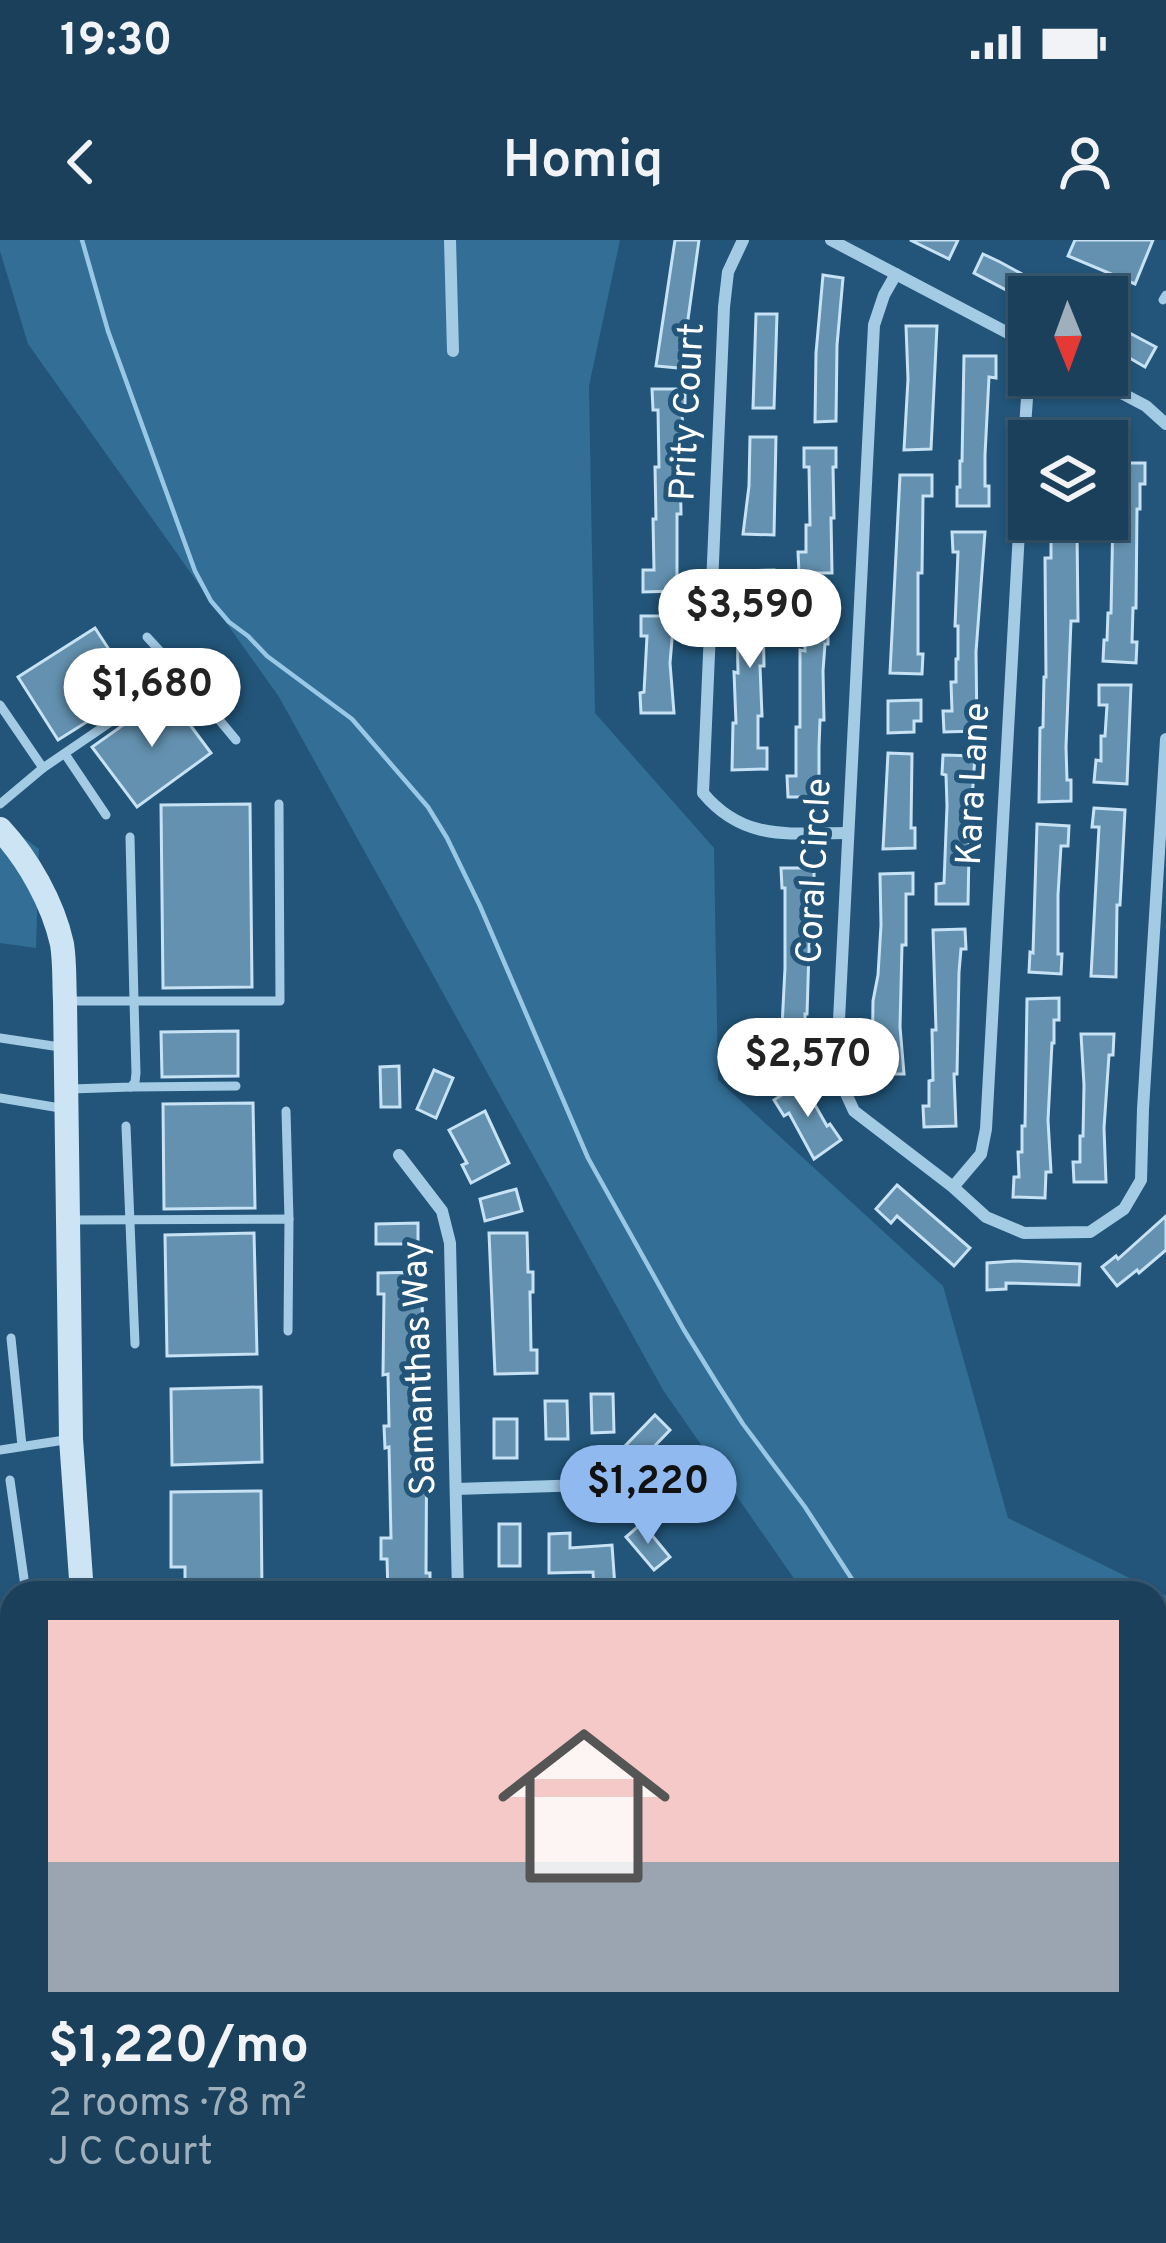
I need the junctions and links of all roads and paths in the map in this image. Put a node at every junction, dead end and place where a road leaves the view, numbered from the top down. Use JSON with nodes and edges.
{"nodes":[{"id":1,"x":450,"y":240,"type":"edge"},
{"id":2,"x":743,"y":240,"type":"edge"},
{"id":3,"x":831,"y":240,"type":"edge"},
{"id":4,"x":896,"y":274,"type":"junction"},
{"id":5,"x":1008,"y":333,"type":"edge"},
{"id":6,"x":453,"y":351,"type":"dead end"},
{"id":7,"x":1027,"y":396,"type":"edge"},
{"id":8,"x":1127,"y":396,"type":"edge"},
{"id":9,"x":1166,"y":424,"type":"edge"},
{"id":10,"x":147,"y":637,"type":"dead end"},
{"id":11,"x":181,"y":674,"type":"junction"},
{"id":12,"x":0,"y":705,"type":"edge"},
{"id":13,"x":1166,"y":739,"type":"edge"},
{"id":14,"x":236,"y":740,"type":"dead end"},
{"id":15,"x":65,"y":754,"type":"junction"},
{"id":16,"x":43,"y":768,"type":"junction"},
{"id":17,"x":0,"y":804,"type":"edge"},
{"id":18,"x":279,"y":804,"type":"dead end"},
{"id":19,"x":106,"y":814,"type":"dead end"},
{"id":20,"x":0,"y":829,"type":"edge"},
{"id":21,"x":848,"y":833,"type":"junction"},
{"id":22,"x":130,"y":837,"type":"dead end"},
{"id":23,"x":65,"y":1001,"type":"junction"},
{"id":24,"x":134,"y":1001,"type":"junction"},
{"id":25,"x":0,"y":1038,"type":"edge"},
{"id":26,"x":66,"y":1048,"type":"junction"},
{"id":27,"x":236,"y":1086,"type":"dead end"},
{"id":28,"x":131,"y":1087,"type":"junction"},
{"id":29,"x":0,"y":1097,"type":"edge"},
{"id":30,"x":66,"y":1099,"type":"junction"},
{"id":31,"x":286,"y":1111,"type":"dead end"},
{"id":32,"x":126,"y":1126,"type":"dead end"},
{"id":33,"x":399,"y":1156,"type":"dead end"},
{"id":34,"x":953,"y":1187,"type":"junction"},
{"id":35,"x":67,"y":1220,"type":"junction"},
{"id":36,"x":132,"y":1220,"type":"junction"},
{"id":37,"x":289,"y":1220,"type":"junction"},
{"id":38,"x":287,"y":1330,"type":"dead end"},
{"id":39,"x":10,"y":1338,"type":"dead end"},
{"id":40,"x":135,"y":1344,"type":"dead end"},
{"id":41,"x":71,"y":1439,"type":"junction"},
{"id":42,"x":22,"y":1446,"type":"junction"},
{"id":43,"x":0,"y":1450,"type":"edge"},
{"id":44,"x":10,"y":1480,"type":"dead end"},
{"id":45,"x":586,"y":1485,"type":"dead end"},
{"id":46,"x":456,"y":1489,"type":"junction"},
{"id":47,"x":24,"y":1581,"type":"edge"},
{"id":48,"x":81,"y":1581,"type":"edge"},
{"id":49,"x":458,"y":1581,"type":"edge"}],
"edges":[{"from":1,"to":6,"type":"street"},
{"from":2,"to":21,"type":"street","name":"Prity Court"},
{"from":3,"to":4,"type":"street"},
{"from":4,"to":5,"type":"street"},
{"from":4,"to":21,"type":"street","name":"Coral Circle"},
{"from":7,"to":34,"type":"street","name":"Kara Lane"},
{"from":8,"to":9,"type":"street"},
{"from":10,"to":11,"type":"lane"},
{"from":11,"to":14,"type":"lane"},
{"from":11,"to":15,"type":"lane"},
{"from":12,"to":16,"type":"lane"},
{"from":13,"to":34,"type":"street","name":"Coral Circle"},
{"from":15,"to":16,"type":"lane"},
{"from":15,"to":19,"type":"lane"},
{"from":16,"to":17,"type":"lane"},
{"from":18,"to":24,"type":"lane"},
{"from":20,"to":23,"type":"street"},
{"from":21,"to":34,"type":"street","name":"Coral Circle"},
{"from":22,"to":24,"type":"lane"},
{"from":23,"to":24,"type":"lane"},
{"from":23,"to":26,"type":"street"},
{"from":24,"to":28,"type":"lane"},
{"from":25,"to":26,"type":"lane"},
{"from":26,"to":30,"type":"street"},
{"from":27,"to":28,"type":"lane"},
{"from":28,"to":30,"type":"lane"},
{"from":29,"to":30,"type":"lane"},
{"from":30,"to":35,"type":"street"},
{"from":31,"to":37,"type":"lane"},
{"from":32,"to":36,"type":"lane"},
{"from":33,"to":46,"type":"street","name":"Samanthas Way"},
{"from":35,"to":36,"type":"lane"},
{"from":35,"to":41,"type":"street"},
{"from":36,"to":37,"type":"lane"},
{"from":36,"to":40,"type":"lane"},
{"from":37,"to":38,"type":"lane"},
{"from":39,"to":42,"type":"lane"},
{"from":41,"to":42,"type":"lane"},
{"from":41,"to":48,"type":"street"},
{"from":42,"to":43,"type":"lane"},
{"from":44,"to":47,"type":"lane"},
{"from":45,"to":46,"type":"street"},
{"from":46,"to":49,"type":"street","name":"Samanthas Way"}]}
